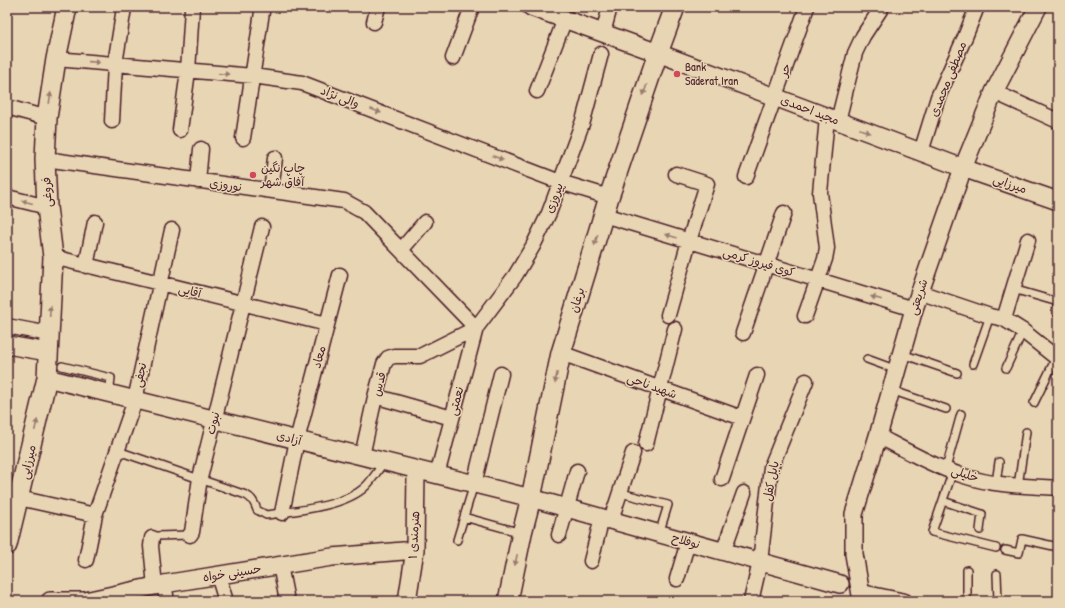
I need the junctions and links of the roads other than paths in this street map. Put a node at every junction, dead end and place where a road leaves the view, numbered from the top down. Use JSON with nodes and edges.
{"nodes":[{"id":1,"x":67,"y":7,"type":"edge"},
{"id":2,"x":378,"y":7,"type":"edge"},
{"id":3,"x":472,"y":7,"type":"edge"},
{"id":4,"x":531,"y":7,"type":"edge"},
{"id":5,"x":610,"y":7,"type":"edge"},
{"id":6,"x":675,"y":7,"type":"edge"},
{"id":7,"x":807,"y":7,"type":"edge"},
{"id":8,"x":882,"y":7,"type":"edge"},
{"id":9,"x":977,"y":7,"type":"edge"},
{"id":10,"x":1038,"y":7,"type":"edge"},
{"id":11,"x":124,"y":8,"type":"dead end"},
{"id":12,"x":192,"y":8,"type":"dead end"},
{"id":13,"x":262,"y":12,"type":"dead end"},
{"id":14,"x":557,"y":14,"type":"edge"},
{"id":15,"x":374,"y":22,"type":"dead end"},
{"id":16,"x":603,"y":33,"type":"junction"},
{"id":17,"x":658,"y":53,"type":"junction"},
{"id":18,"x":601,"y":54,"type":"dead end"},
{"id":19,"x":453,"y":58,"type":"dead end"},
{"id":20,"x":56,"y":60,"type":"junction"},
{"id":21,"x":115,"y":64,"type":"junction"},
{"id":22,"x":188,"y":71,"type":"junction"},
{"id":23,"x":253,"y":76,"type":"junction"},
{"id":24,"x":537,"y":91,"type":"dead end"},
{"id":25,"x":994,"y":92,"type":"junction"},
{"id":26,"x":775,"y":97,"type":"junction"},
{"id":27,"x":7,"y":107,"type":"edge"},
{"id":28,"x":47,"y":118,"type":"junction"},
{"id":29,"x":833,"y":119,"type":"junction"},
{"id":30,"x":112,"y":121,"type":"dead end"},
{"id":31,"x":1058,"y":121,"type":"edge"},
{"id":32,"x":180,"y":130,"type":"dead end"},
{"id":33,"x":243,"y":138,"type":"dead end"},
{"id":34,"x":200,"y":149,"type":"dead end"},
{"id":35,"x":921,"y":152,"type":"junction"},
{"id":36,"x":275,"y":158,"type":"dead end"},
{"id":37,"x":45,"y":159,"type":"junction"},
{"id":38,"x":963,"y":168,"type":"junction"},
{"id":39,"x":676,"y":174,"type":"dead end"},
{"id":40,"x":746,"y":177,"type":"dead end"},
{"id":41,"x":198,"y":181,"type":"junction"},
{"id":42,"x":560,"y":182,"type":"junction"},
{"id":43,"x":271,"y":191,"type":"junction"},
{"id":44,"x":7,"y":197,"type":"edge"},
{"id":45,"x":1056,"y":198,"type":"edge"},
{"id":46,"x":606,"y":206,"type":"junction"},
{"id":47,"x":47,"y":207,"type":"junction"},
{"id":48,"x":784,"y":213,"type":"dead end"},
{"id":49,"x":95,"y":222,"type":"dead end"},
{"id":50,"x":425,"y":222,"type":"dead end"},
{"id":51,"x":262,"y":227,"type":"dead end"},
{"id":52,"x":172,"y":230,"type":"dead end"},
{"id":53,"x":1028,"y":240,"type":"dead end"},
{"id":54,"x":689,"y":241,"type":"junction"},
{"id":55,"x":402,"y":249,"type":"junction"},
{"id":56,"x":53,"y":257,"type":"junction"},
{"id":57,"x":766,"y":264,"type":"junction"},
{"id":58,"x":86,"y":266,"type":"junction"},
{"id":59,"x":340,"y":275,"type":"dead end"},
{"id":60,"x":818,"y":280,"type":"junction"},
{"id":61,"x":160,"y":284,"type":"junction"},
{"id":62,"x":1013,"y":289,"type":"junction"},
{"id":63,"x":919,"y":292,"type":"junction"},
{"id":64,"x":1058,"y":295,"type":"edge"},
{"id":65,"x":1058,"y":302,"type":"edge"},
{"id":66,"x":243,"y":304,"type":"junction"},
{"id":67,"x":914,"y":309,"type":"junction"},
{"id":68,"x":1058,"y":312,"type":"edge"},
{"id":69,"x":668,"y":315,"type":"dead end"},
{"id":70,"x":805,"y":316,"type":"dead end"},
{"id":71,"x":990,"y":316,"type":"junction"},
{"id":72,"x":1004,"y":319,"type":"junction"},
{"id":73,"x":327,"y":324,"type":"junction"},
{"id":74,"x":7,"y":326,"type":"edge"},
{"id":75,"x":476,"y":328,"type":"junction"},
{"id":76,"x":675,"y":329,"type":"dead end"},
{"id":77,"x":1023,"y":331,"type":"junction"},
{"id":78,"x":743,"y":333,"type":"dead end"},
{"id":79,"x":49,"y":343,"type":"junction"},
{"id":80,"x":7,"y":345,"type":"edge"},
{"id":81,"x":561,"y":353,"type":"junction"},
{"id":82,"x":901,"y":354,"type":"junction"},
{"id":83,"x":867,"y":359,"type":"dead end"},
{"id":84,"x":1057,"y":359,"type":"edge"},
{"id":85,"x":973,"y":364,"type":"dead end"},
{"id":86,"x":62,"y":366,"type":"dead end"},
{"id":87,"x":1006,"y":368,"type":"dead end"},
{"id":88,"x":897,"y":370,"type":"junction"},
{"id":89,"x":957,"y":373,"type":"dead end"},
{"id":90,"x":501,"y":374,"type":"dead end"},
{"id":91,"x":757,"y":375,"type":"dead end"},
{"id":92,"x":47,"y":378,"type":"junction"},
{"id":93,"x":806,"y":381,"type":"dead end"},
{"id":94,"x":660,"y":389,"type":"junction"},
{"id":95,"x":891,"y":390,"type":"junction"},
{"id":96,"x":109,"y":394,"type":"junction"},
{"id":97,"x":385,"y":399,"type":"dead end"},
{"id":98,"x":135,"y":400,"type":"junction"},
{"id":99,"x":1034,"y":403,"type":"dead end"},
{"id":100,"x":946,"y":409,"type":"dead end"},
{"id":101,"x":961,"y":414,"type":"dead end"},
{"id":102,"x":452,"y":418,"type":"junction"},
{"id":103,"x":742,"y":418,"type":"junction"},
{"id":104,"x":214,"y":419,"type":"junction"},
{"id":105,"x":1026,"y":432,"type":"dead end"},
{"id":106,"x":878,"y":436,"type":"junction"},
{"id":107,"x":297,"y":440,"type":"junction"},
{"id":108,"x":646,"y":444,"type":"dead end"},
{"id":109,"x":118,"y":451,"type":"junction"},
{"id":110,"x":633,"y":453,"type":"dead end"},
{"id":111,"x":362,"y":456,"type":"junction"},
{"id":112,"x":384,"y":462,"type":"junction"},
{"id":113,"x":999,"y":462,"type":"dead end"},
{"id":114,"x":416,"y":470,"type":"junction"},
{"id":115,"x":949,"y":470,"type":"junction"},
{"id":116,"x":577,"y":471,"type":"dead end"},
{"id":117,"x":436,"y":475,"type":"junction"},
{"id":118,"x":200,"y":478,"type":"junction"},
{"id":119,"x":722,"y":479,"type":"dead end"},
{"id":120,"x":996,"y":483,"type":"junction"},
{"id":121,"x":474,"y":484,"type":"junction"},
{"id":122,"x":1018,"y":486,"type":"junction"},
{"id":123,"x":1058,"y":488,"type":"edge"},
{"id":124,"x":621,"y":493,"type":"junction"},
{"id":125,"x":744,"y":493,"type":"dead end"},
{"id":126,"x":19,"y":498,"type":"junction"},
{"id":127,"x":531,"y":498,"type":"junction"},
{"id":128,"x":943,"y":501,"type":"junction"},
{"id":129,"x":566,"y":508,"type":"junction"},
{"id":130,"x":282,"y":513,"type":"junction"},
{"id":131,"x":95,"y":515,"type":"junction"},
{"id":132,"x":464,"y":517,"type":"junction"},
{"id":133,"x":607,"y":519,"type":"junction"},
{"id":134,"x":980,"y":530,"type":"dead end"},
{"id":135,"x":522,"y":533,"type":"junction"},
{"id":136,"x":659,"y":534,"type":"junction"},
{"id":137,"x":559,"y":535,"type":"dead end"},
{"id":138,"x":190,"y":536,"type":"joint"},
{"id":139,"x":152,"y":538,"type":"joint"},
{"id":140,"x":457,"y":540,"type":"dead end"},
{"id":141,"x":688,"y":542,"type":"junction"},
{"id":142,"x":7,"y":544,"type":"edge"},
{"id":143,"x":1058,"y":547,"type":"edge"},
{"id":144,"x":996,"y":548,"type":"dead end"},
{"id":145,"x":415,"y":550,"type":"junction"},
{"id":146,"x":1005,"y":550,"type":"dead end"},
{"id":147,"x":723,"y":552,"type":"junction"},
{"id":148,"x":86,"y":560,"type":"dead end"},
{"id":149,"x":591,"y":561,"type":"dead end"},
{"id":150,"x":760,"y":562,"type":"junction"},
{"id":151,"x":280,"y":565,"type":"junction"},
{"id":152,"x":967,"y":570,"type":"dead end"},
{"id":153,"x":998,"y":574,"type":"dead end"},
{"id":154,"x":218,"y":576,"type":"junction"},
{"id":155,"x":677,"y":579,"type":"dead end"},
{"id":156,"x":840,"y":584,"type":"dead end"},
{"id":157,"x":159,"y":585,"type":"junction"},
{"id":158,"x":862,"y":596,"type":"edge"},
{"id":159,"x":225,"y":598,"type":"dead end"},
{"id":160,"x":50,"y":601,"type":"edge"},
{"id":161,"x":167,"y":601,"type":"edge"},
{"id":162,"x":287,"y":601,"type":"edge"},
{"id":163,"x":407,"y":601,"type":"edge"},
{"id":164,"x":508,"y":601,"type":"edge"},
{"id":165,"x":751,"y":601,"type":"edge"},
{"id":166,"x":904,"y":601,"type":"edge"},
{"id":167,"x":967,"y":601,"type":"edge"},
{"id":168,"x":998,"y":601,"type":"edge"}],
"edges":[{"from":1,"to":20,"type":"main road","name":"فروغی"},
{"from":2,"to":15,"type":"street"},
{"from":3,"to":19,"type":"street"},
{"from":4,"to":14,"type":"street","name":"مجید احمدی"},
{"from":5,"to":16,"type":"street"},
{"from":6,"to":17,"type":"main road","name":"برغان"},
{"from":7,"to":26,"type":"street","name":"حر"},
{"from":8,"to":29,"type":"street"},
{"from":9,"to":35,"type":"street","name":"مصطفی محمدی"},
{"from":10,"to":25,"type":"street","name":"شریعتی"},
{"from":11,"to":21,"type":"street"},
{"from":12,"to":22,"type":"street"},
{"from":13,"to":23,"type":"street"},
{"from":14,"to":16,"type":"street","name":"مجید احمدی"},
{"from":14,"to":24,"type":"street"},
{"from":16,"to":17,"type":"street","name":"مجید احمدی"},
{"from":17,"to":26,"type":"street","name":"مجید احمدی"},
{"from":17,"to":46,"type":"main road","name":"برغان","one_way":true},
{"from":18,"to":42,"type":"street","name":"پیروزی"},
{"from":20,"to":21,"type":"street","name":"والی نژاد","one_way":true},
{"from":28,"to":20,"type":"main road","name":"فروغی","one_way":true},
{"from":21,"to":22,"type":"street","name":"والی نژاد"},
{"from":21,"to":30,"type":"street"},
{"from":22,"to":23,"type":"street","name":"والی نژاد","one_way":true},
{"from":22,"to":32,"type":"street"},
{"from":23,"to":33,"type":"street"},
{"from":23,"to":42,"type":"street","name":"والی نژاد","one_way":true},
{"from":25,"to":31,"type":"street"},
{"from":25,"to":38,"type":"street","name":"شریعتی"},
{"from":26,"to":29,"type":"street","name":"مجید احمدی"},
{"from":26,"to":40,"type":"street","name":"حر"},
{"from":27,"to":28,"type":"street"},
{"from":28,"to":37,"type":"main road","name":"فروغی"},
{"from":29,"to":35,"type":"street","name":"مجید احمدی","one_way":true},
{"from":29,"to":60,"type":"street"},
{"from":34,"to":41,"type":"street"},
{"from":35,"to":38,"type":"street","name":"مجید احمدی"},
{"from":36,"to":43,"type":"street"},
{"from":37,"to":41,"type":"street","name":"نوروزی"},
{"from":37,"to":47,"type":"main road","name":"فروغی"},
{"from":38,"to":45,"type":"street","name":"میرزایی"},
{"from":38,"to":63,"type":"street","name":"شریعتی"},
{"from":39,"to":54,"type":"street"},
{"from":41,"to":43,"type":"street","name":"نوروزی"},
{"from":42,"to":46,"type":"street","name":"والی نژاد"},
{"from":42,"to":75,"type":"street","name":"پیروزی"},
{"from":43,"to":55,"type":"street","name":"نوروزی"},
{"from":47,"to":44,"type":"street","one_way":true},
{"from":54,"to":46,"type":"street","name":"کوی فیروز کرمی","one_way":true},
{"from":46,"to":81,"type":"main road","name":"برغان","one_way":true},
{"from":47,"to":56,"type":"main road","name":"فروغی"},
{"from":48,"to":57,"type":"street"},
{"from":49,"to":58,"type":"street"},
{"from":50,"to":55,"type":"street"},
{"from":51,"to":66,"type":"street","name":"نبوت"},
{"from":52,"to":61,"type":"street","name":"نجفی"},
{"from":53,"to":62,"type":"street"},
{"from":54,"to":57,"type":"street","name":"کوی فیروز کرمی"},
{"from":54,"to":69,"type":"street"},
{"from":55,"to":75,"type":"street","name":"نوروزی"},
{"from":56,"to":58,"type":"street","name":"آقایی"},
{"from":79,"to":56,"type":"main road","name":"فروغی","one_way":true},
{"from":57,"to":60,"type":"street","name":"کوی فیروز کرمی"},
{"from":57,"to":78,"type":"street"},
{"from":58,"to":61,"type":"street","name":"آقایی"},
{"from":59,"to":73,"type":"street","name":"معاد"},
{"from":67,"to":60,"type":"street","name":"کوی فیروز کرمی","one_way":true},
{"from":60,"to":70,"type":"street"},
{"from":61,"to":66,"type":"street","name":"آقایی"},
{"from":61,"to":98,"type":"street","name":"نجفی"},
{"from":62,"to":65,"type":"lane"},
{"from":62,"to":72,"type":"street"},
{"from":63,"to":67,"type":"street","name":"شریعتی"},
{"from":63,"to":71,"type":"street"},
{"from":64,"to":65,"type":"lane"},
{"from":65,"to":68,"type":"lane"},
{"from":66,"to":73,"type":"street","name":"آقایی"},
{"from":66,"to":104,"type":"street","name":"نبوت"},
{"from":67,"to":82,"type":"street","name":"شریعتی"},
{"from":71,"to":72,"type":"street"},
{"from":71,"to":85,"type":"lane"},
{"from":72,"to":77,"type":"street"},
{"from":73,"to":107,"type":"street","name":"معاد"},
{"from":74,"to":79,"type":"street"},
{"from":75,"to":102,"type":"street","name":"نعمتی"},
{"from":75,"to":111,"type":"street","name":"قدس"},
{"from":76,"to":94,"type":"street"},
{"from":77,"to":84,"type":"street"},
{"from":77,"to":87,"type":"lane"},
{"from":79,"to":80,"type":"street"},
{"from":79,"to":92,"type":"main road","name":"فروغی"},
{"from":81,"to":94,"type":"street","name":"شهید ناحی"},
{"from":81,"to":127,"type":"main road","name":"برغان","one_way":true},
{"from":82,"to":88,"type":"street","name":"شریعتی"},
{"from":82,"to":89,"type":"lane"},
{"from":83,"to":88,"type":"lane"},
{"from":84,"to":99,"type":"lane"},
{"from":86,"to":96,"type":"lane"},
{"from":88,"to":95,"type":"street","name":"شریعتی"},
{"from":90,"to":121,"type":"street"},
{"from":91,"to":103,"type":"street"},
{"from":92,"to":96,"type":"street","name":"آزادی"},
{"from":126,"to":92,"type":"main road","name":"میرزایی","one_way":true},
{"from":93,"to":150,"type":"street","name":"بابل کفل"},
{"from":94,"to":103,"type":"street","name":"شهید ناحی"},
{"from":94,"to":108,"type":"street"},
{"from":95,"to":100,"type":"lane"},
{"from":95,"to":106,"type":"street","name":"شریعتی"},
{"from":96,"to":98,"type":"street","name":"آزادی"},
{"from":97,"to":102,"type":"street"},
{"from":98,"to":104,"type":"street","name":"آزادی"},
{"from":98,"to":109,"type":"street","name":"نجفی"},
{"from":101,"to":115,"type":"lane"},
{"from":102,"to":117,"type":"street","name":"نعمتی"},
{"from":103,"to":119,"type":"street"},
{"from":104,"to":107,"type":"street","name":"آزادی"},
{"from":104,"to":118,"type":"street","name":"نبوت"},
{"from":105,"to":122,"type":"lane"},
{"from":106,"to":115,"type":"street","name":"خلیلی"},
{"from":106,"to":158,"type":"street","name":"شریعتی"},
{"from":107,"to":111,"type":"street","name":"آزادی"},
{"from":107,"to":130,"type":"street","name":"معاد"},
{"from":109,"to":118,"type":"lane"},
{"from":109,"to":131,"type":"street","name":"نجفی"},
{"from":110,"to":124,"type":"street"},
{"from":111,"to":112,"type":"street","name":"آزادی"},
{"from":112,"to":114,"type":"street","name":"آزادی"},
{"from":112,"to":130,"type":"lane"},
{"from":113,"to":120,"type":"lane"},
{"from":114,"to":117,"type":"street","name":"آزادی"},
{"from":114,"to":145,"type":"street","name":"هنرمندی ۱"},
{"from":115,"to":120,"type":"street","name":"خلیلی"},
{"from":115,"to":128,"type":"lane"},
{"from":116,"to":129,"type":"street"},
{"from":117,"to":121,"type":"street","name":"آزادی"},
{"from":118,"to":130,"type":"lane"},
{"from":118,"to":138,"type":"street","name":"نبوت"},
{"from":120,"to":122,"type":"street","name":"خلیلی"},
{"from":121,"to":127,"type":"street","name":"آزادی"},
{"from":121,"to":132,"type":"lane"},
{"from":122,"to":123,"type":"street","name":"خلیلی"},
{"from":124,"to":133,"type":"street"},
{"from":124,"to":136,"type":"lane"},
{"from":125,"to":147,"type":"street"},
{"from":126,"to":131,"type":"street"},
{"from":126,"to":142,"type":"main road","name":"میرزایی"},
{"from":127,"to":129,"type":"street","name":"نوفلاح"},
{"from":127,"to":135,"type":"main road","name":"برغان"},
{"from":128,"to":134,"type":"lane"},
{"from":128,"to":144,"type":"lane"},
{"from":129,"to":133,"type":"street","name":"نوفلاح"},
{"from":129,"to":137,"type":"street"},
{"from":131,"to":148,"type":"street","name":"نجفی"},
{"from":132,"to":135,"type":"lane"},
{"from":132,"to":140,"type":"lane"},
{"from":133,"to":136,"type":"street","name":"نوفلاح"},
{"from":133,"to":149,"type":"street"},
{"from":135,"to":164,"type":"main road","name":"برغان","one_way":true},
{"from":136,"to":141,"type":"street","name":"نوفلاح"},
{"from":138,"to":139,"type":"lane","name":"نبوت"},
{"from":139,"to":157,"type":"street","name":"نبوت"},
{"from":141,"to":147,"type":"street","name":"نوفلاح"},
{"from":141,"to":155,"type":"street"},
{"from":143,"to":146,"type":"lane"},
{"from":145,"to":151,"type":"street","name":"حسینی خواه"},
{"from":145,"to":163,"type":"street","name":"هنرمندی ۱"},
{"from":147,"to":150,"type":"street","name":"نوفلاح"},
{"from":150,"to":156,"type":"street","name":"نوفلاح"},
{"from":150,"to":165,"type":"street","name":"بابل کفل"},
{"from":151,"to":154,"type":"street","name":"حسینی خواه"},
{"from":151,"to":162,"type":"street"},
{"from":152,"to":167,"type":"lane"},
{"from":153,"to":168,"type":"lane"},
{"from":154,"to":157,"type":"street","name":"حسینی خواه"},
{"from":154,"to":159,"type":"street"},
{"from":157,"to":160,"type":"street","name":"حسینی خواه"},
{"from":157,"to":161,"type":"street","name":"نبوت"},
{"from":158,"to":166,"type":"street"}]}
